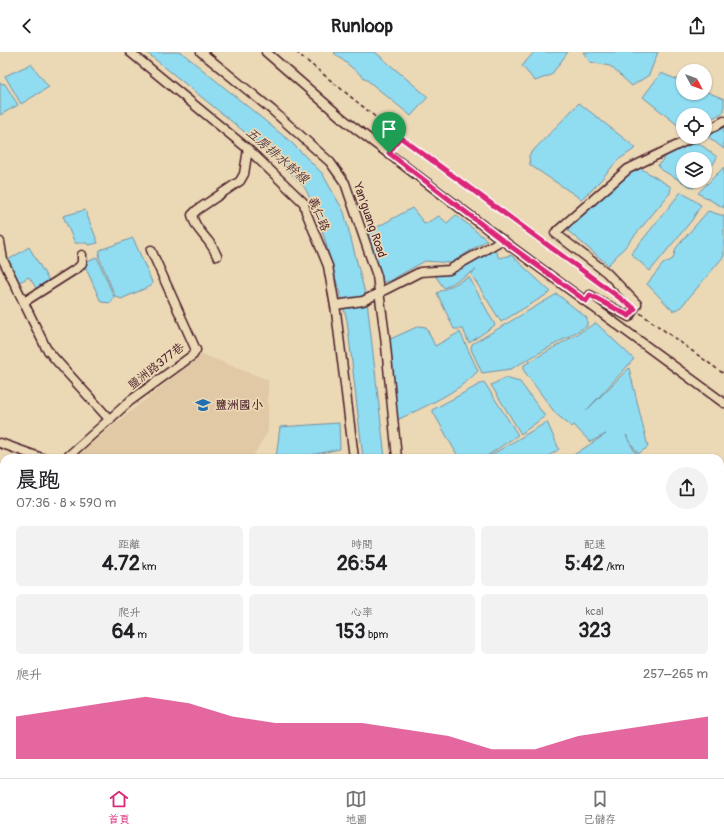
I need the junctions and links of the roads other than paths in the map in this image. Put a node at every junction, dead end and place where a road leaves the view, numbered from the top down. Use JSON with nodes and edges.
{"nodes":[{"id":1,"x":130,"y":52,"type":"edge"},
{"id":2,"x":201,"y":52,"type":"edge"},
{"id":3,"x":266,"y":52,"type":"edge"},
{"id":4,"x":724,"y":121,"type":"edge"},
{"id":5,"x":712,"y":128,"type":"edge"},
{"id":6,"x":680,"y":144,"type":"edge"},
{"id":7,"x":248,"y":150,"type":"junction"},
{"id":8,"x":502,"y":240,"type":"junction"},
{"id":9,"x":0,"y":242,"type":"edge"},
{"id":10,"x":151,"y":250,"type":"dead end"},
{"id":11,"x":82,"y":255,"type":"dead end"},
{"id":12,"x":217,"y":256,"type":"dead end"},
{"id":13,"x":378,"y":294,"type":"junction"},
{"id":14,"x":586,"y":301,"type":"junction"},
{"id":15,"x":24,"y":302,"type":"junction"},
{"id":16,"x":338,"y":305,"type":"junction"},
{"id":17,"x":724,"y":403,"type":"edge"},
{"id":18,"x":110,"y":420,"type":"junction"},
{"id":19,"x":0,"y":443,"type":"edge"},
{"id":20,"x":31,"y":454,"type":"edge"},
{"id":21,"x":71,"y":454,"type":"edge"},
{"id":22,"x":354,"y":454,"type":"edge"},
{"id":23,"x":397,"y":454,"type":"edge"}],
"edges":[{"from":1,"to":7,"type":"street","name":"義仁路"},
{"from":2,"to":13,"type":"street","name":"Yan'guang Road"},
{"from":3,"to":8,"type":"street"},
{"from":4,"to":5,"type":"street"},
{"from":6,"to":14,"type":"street"},
{"from":7,"to":12,"type":"street"},
{"from":7,"to":16,"type":"street","name":"義仁路"},
{"from":8,"to":13,"type":"street"},
{"from":8,"to":14,"type":"street"},
{"from":9,"to":15,"type":"street"},
{"from":10,"to":18,"type":"street","name":"鹽洲路377巷"},
{"from":11,"to":15,"type":"street"},
{"from":13,"to":16,"type":"street"},
{"from":13,"to":23,"type":"street","name":"Yan'guang Road"},
{"from":14,"to":17,"type":"street"},
{"from":15,"to":18,"type":"street"},
{"from":16,"to":22,"type":"street","name":"義仁路"},
{"from":18,"to":21,"type":"street","name":"鹽洲路377巷"},
{"from":19,"to":20,"type":"street"}]}
